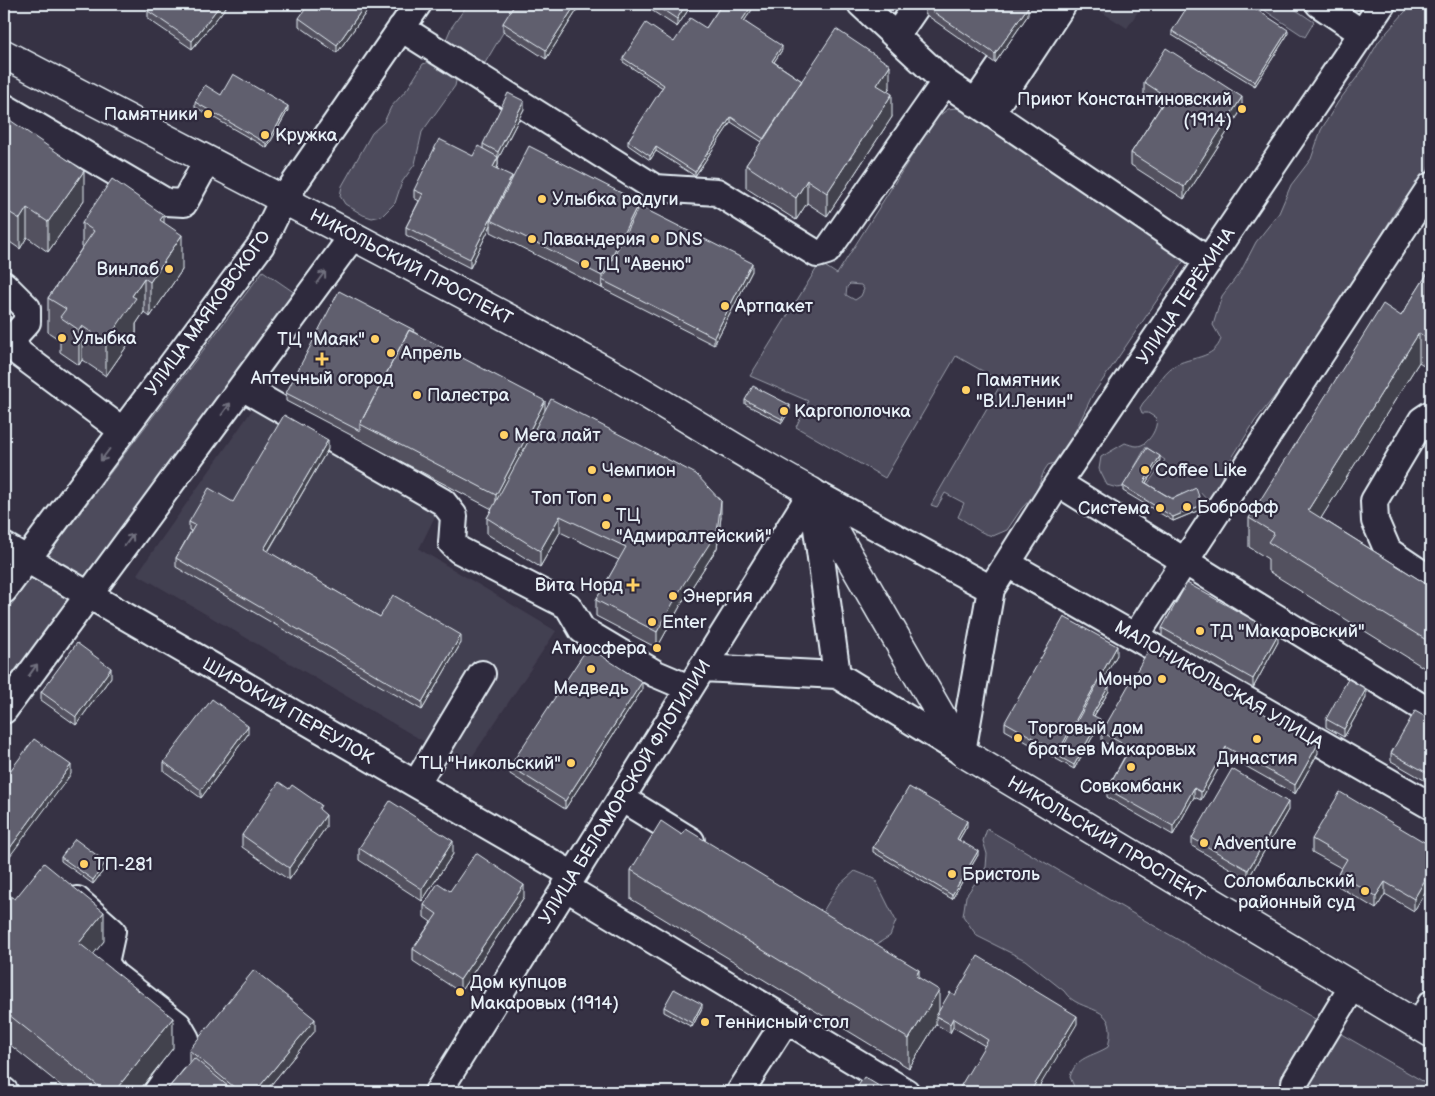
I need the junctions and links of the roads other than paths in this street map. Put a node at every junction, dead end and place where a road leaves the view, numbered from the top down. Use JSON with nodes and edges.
{"nodes":[{"id":1,"x":418,"y":4,"type":"edge"},
{"id":2,"x":918,"y":4,"type":"edge"},
{"id":3,"x":1028,"y":4,"type":"edge"},
{"id":4,"x":1063,"y":4,"type":"edge"},
{"id":5,"x":1319,"y":4,"type":"edge"},
{"id":6,"x":1382,"y":4,"type":"edge"},
{"id":7,"x":868,"y":6,"type":"edge"},
{"id":8,"x":402,"y":28,"type":"junction"},
{"id":9,"x":1362,"y":33,"type":"junction"},
{"id":10,"x":896,"y":36,"type":"junction"},
{"id":11,"x":4,"y":54,"type":"edge"},
{"id":12,"x":945,"y":82,"type":"junction"},
{"id":13,"x":4,"y":107,"type":"edge"},
{"id":14,"x":983,"y":108,"type":"junction"},
{"id":15,"x":207,"y":161,"type":"junction"},
{"id":16,"x":1431,"y":186,"type":"edge"},
{"id":17,"x":283,"y":200,"type":"junction"},
{"id":18,"x":352,"y":237,"type":"junction"},
{"id":19,"x":1209,"y":261,"type":"junction"},
{"id":20,"x":4,"y":285,"type":"edge"},
{"id":21,"x":242,"y":387,"type":"junction"},
{"id":22,"x":1431,"y":414,"type":"edge"},
{"id":23,"x":123,"y":431,"type":"junction"},
{"id":24,"x":1058,"y":483,"type":"junction"},
{"id":25,"x":812,"y":492,"type":"junction"},
{"id":26,"x":4,"y":546,"type":"edge"},
{"id":27,"x":27,"y":560,"type":"junction"},
{"id":28,"x":1185,"y":561,"type":"junction"},
{"id":29,"x":1008,"y":564,"type":"junction"},
{"id":30,"x":1431,"y":580,"type":"edge"},
{"id":31,"x":991,"y":589,"type":"junction"},
{"id":32,"x":4,"y":590,"type":"edge"},
{"id":33,"x":88,"y":596,"type":"junction"},
{"id":34,"x":1135,"y":637,"type":"junction"},
{"id":35,"x":482,"y":674,"type":"dead end"},
{"id":36,"x":837,"y":675,"type":"junction"},
{"id":37,"x":696,"y":678,"type":"junction"},
{"id":38,"x":4,"y":710,"type":"edge"},
{"id":39,"x":1431,"y":714,"type":"edge"},
{"id":40,"x":962,"y":752,"type":"junction"},
{"id":41,"x":416,"y":784,"type":"junction"},
{"id":42,"x":621,"y":798,"type":"junction"},
{"id":43,"x":1431,"y":806,"type":"edge"},
{"id":44,"x":710,"y":853,"type":"edge"},
{"id":45,"x":569,"y":881,"type":"junction"},
{"id":46,"x":56,"y":882,"type":"edge"},
{"id":47,"x":1353,"y":986,"type":"junction"},
{"id":48,"x":786,"y":1020,"type":"junction"},
{"id":49,"x":1427,"y":1021,"type":"edge"},
{"id":50,"x":1295,"y":1082,"type":"dead end"},
{"id":51,"x":157,"y":1092,"type":"edge"},
{"id":52,"x":438,"y":1092,"type":"edge"},
{"id":53,"x":740,"y":1092,"type":"edge"},
{"id":54,"x":906,"y":1092,"type":"edge"}],
"edges":[{"from":1,"to":8,"type":"street","name":"УЛИЦА МАЯКОВСКОГО"},
{"from":2,"to":10,"type":"street"},
{"from":3,"to":14,"type":"street"},
{"from":4,"to":14,"type":"street"},
{"from":5,"to":9,"type":"street"},
{"from":6,"to":9,"type":"street","name":"УЛИЦА ТЕРЁХИНА"},
{"from":7,"to":10,"type":"street"},
{"from":8,"to":12,"type":"street"},
{"from":8,"to":17,"type":"street","name":"УЛИЦА МАЯКОВСКОГО"},
{"from":9,"to":19,"type":"street","name":"УЛИЦА ТЕРЁХИНА"},
{"from":10,"to":12,"type":"street"},
{"from":11,"to":15,"type":"main road","name":"НИКОЛЬСКИЙ ПРОСПЕКТ"},
{"from":12,"to":14,"type":"street"},
{"from":13,"to":15,"type":"street"},
{"from":14,"to":19,"type":"street"},
{"from":15,"to":17,"type":"main road","name":"НИКОЛЬСКИЙ ПРОСПЕКТ"},
{"from":16,"to":28,"type":"street"},
{"from":17,"to":18,"type":"main road","name":"НИКОЛЬСКИЙ ПРОСПЕКТ"},
{"from":17,"to":23,"type":"street","name":"УЛИЦА МАЯКОВСКОГО"},
{"from":21,"to":18,"type":"street","one_way":true},
{"from":18,"to":25,"type":"main road","name":"НИКОЛЬСКИЙ ПРОСПЕКТ"},
{"from":19,"to":24,"type":"street","name":"УЛИЦА ТЕРЁХИНА"},
{"from":20,"to":23,"type":"street"},
{"from":33,"to":21,"type":"street","one_way":true},
{"from":21,"to":37,"type":"street"},
{"from":22,"to":30,"type":"street"},
{"from":23,"to":27,"type":"street","name":"УЛИЦА МАЯКОВСКОГО","one_way":true},
{"from":24,"to":28,"type":"street"},
{"from":24,"to":29,"type":"street","name":"УЛИЦА ТЕРЁХИНА"},
{"from":25,"to":31,"type":"street"},
{"from":25,"to":36,"type":"street"},
{"from":25,"to":37,"type":"street","name":"УЛИЦА БЕЛОМОРСКОЙ ФЛОТИЛИИ"},
{"from":25,"to":40,"type":"main road"},
{"from":26,"to":27,"type":"street","name":"ШИРОКИЙ ПЕРЕУЛОК"},
{"from":27,"to":32,"type":"street","name":"УЛИЦА МАЯКОВСКОГО"},
{"from":27,"to":33,"type":"street","name":"ШИРОКИЙ ПЕРЕУЛОК"},
{"from":28,"to":34,"type":"street"},
{"from":28,"to":39,"type":"street"},
{"from":29,"to":31,"type":"street","name":"УЛИЦА ТЕРЁХИНА"},
{"from":29,"to":34,"type":"street","name":"МАЛОНИКОЛЬСКАЯ УЛИЦА"},
{"from":31,"to":40,"type":"street"},
{"from":38,"to":33,"type":"street","one_way":true},
{"from":33,"to":41,"type":"street","name":"ШИРОКИЙ ПЕРЕУЛОК"},
{"from":34,"to":43,"type":"street","name":"МАЛОНИКОЛЬСКАЯ УЛИЦА"},
{"from":35,"to":41,"type":"street"},
{"from":36,"to":37,"type":"street"},
{"from":36,"to":40,"type":"street"},
{"from":37,"to":42,"type":"street","name":"УЛИЦА БЕЛОМОРСКОЙ ФЛОТИЛИИ"},
{"from":40,"to":47,"type":"main road","name":"НИКОЛЬСКИЙ ПРОСПЕКТ"},
{"from":41,"to":45,"type":"street","name":"ШИРОКИЙ ПЕРЕУЛОК"},
{"from":42,"to":44,"type":"street"},
{"from":42,"to":45,"type":"street","name":"УЛИЦА БЕЛОМОРСКОЙ ФЛОТИЛИИ"},
{"from":45,"to":48,"type":"street","name":"ШИРОКИЙ ПЕРЕУЛОК"},
{"from":45,"to":52,"type":"street","name":"УЛИЦА БЕЛОМОРСКОЙ ФЛОТИЛИИ"},
{"from":46,"to":51,"type":"street"},
{"from":47,"to":49,"type":"main road","name":"НИКОЛЬСКИЙ ПРОСПЕКТ"},
{"from":47,"to":50,"type":"street"},
{"from":48,"to":53,"type":"street"},
{"from":48,"to":54,"type":"street","name":"ШИРОКИЙ ПЕРЕУЛОК"}]}
